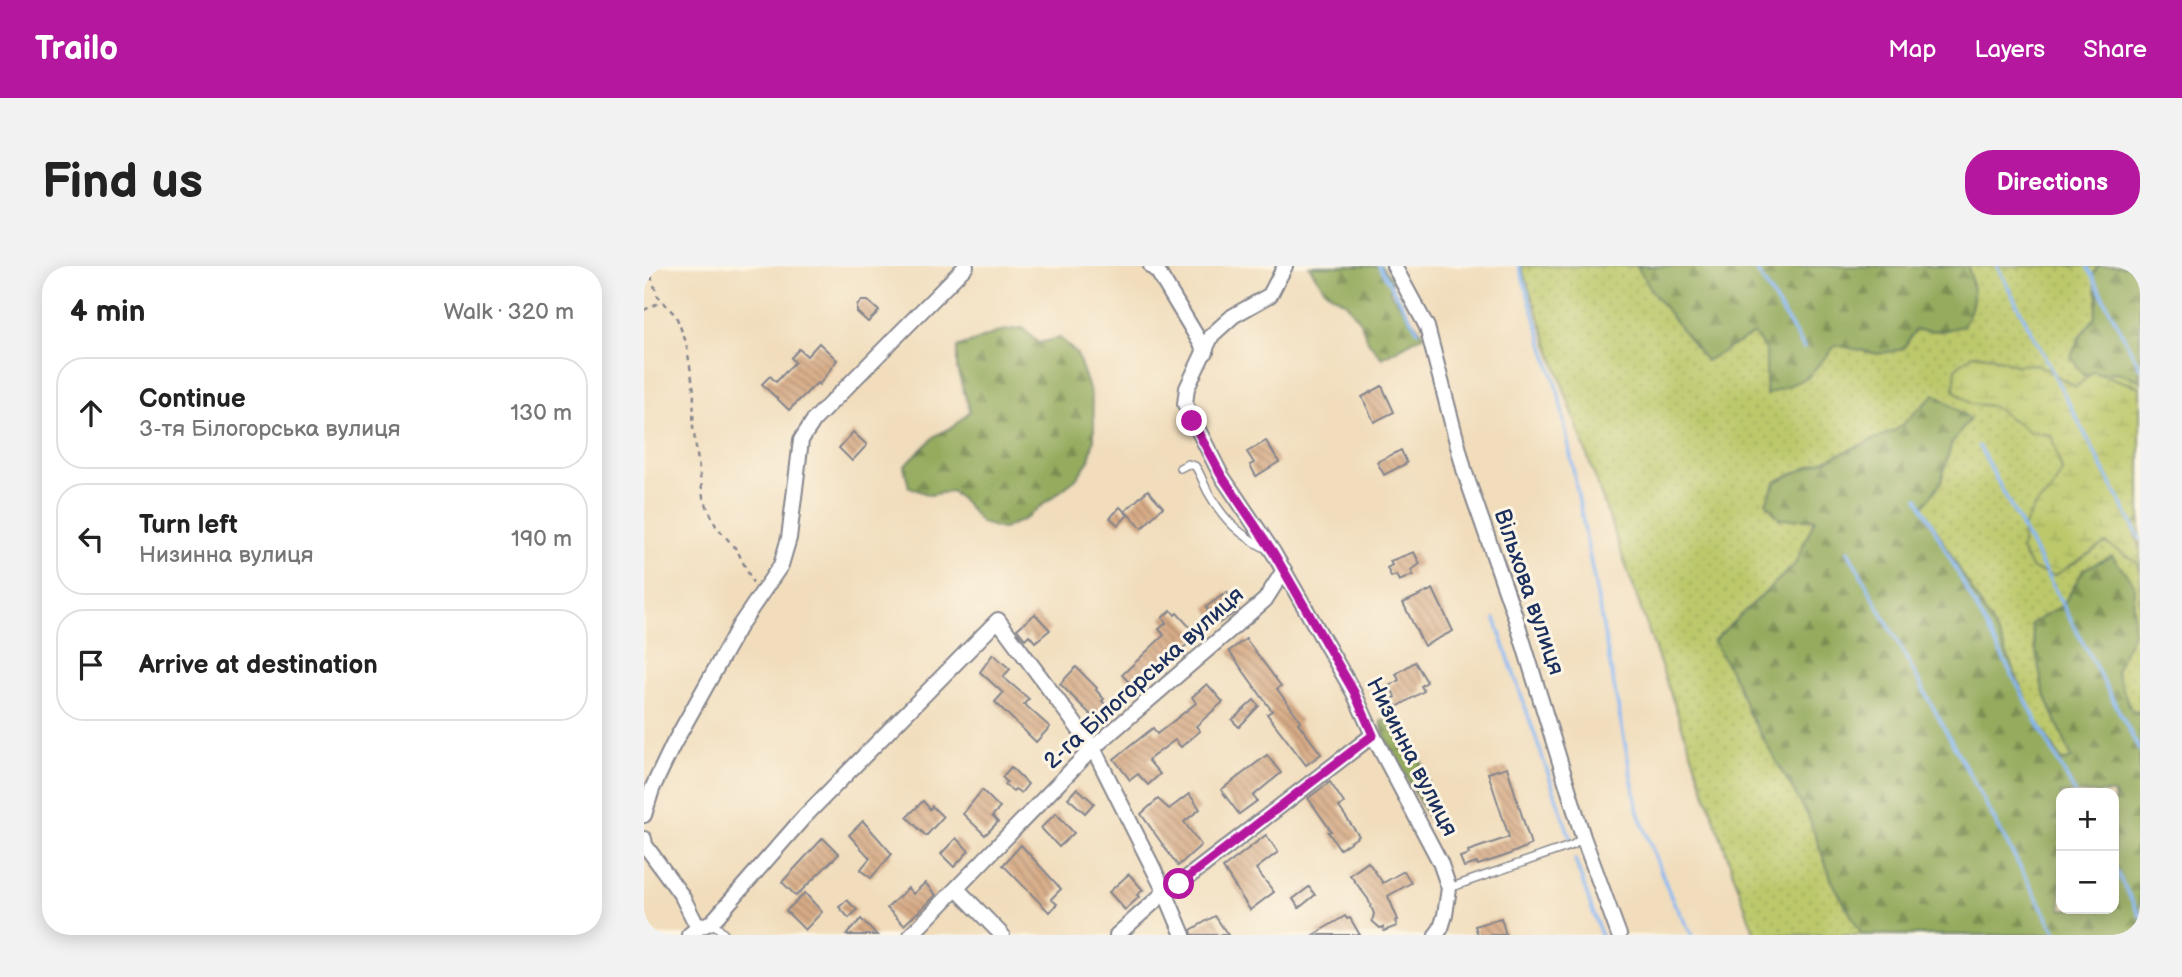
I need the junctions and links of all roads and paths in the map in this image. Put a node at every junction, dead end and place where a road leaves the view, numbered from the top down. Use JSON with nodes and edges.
{"nodes":[{"id":1,"x":648,"y":266,"type":"edge"},
{"id":2,"x":967,"y":266,"type":"edge"},
{"id":3,"x":1151,"y":266,"type":"edge"},
{"id":4,"x":1285,"y":266,"type":"edge"},
{"id":5,"x":1394,"y":266,"type":"edge"},
{"id":6,"x":663,"y":301,"type":"junction"},
{"id":7,"x":644,"y":310,"type":"edge"},
{"id":8,"x":1206,"y":352,"type":"junction"},
{"id":9,"x":1180,"y":468,"type":"dead end"},
{"id":10,"x":1273,"y":552,"type":"junction"},
{"id":11,"x":1284,"y":570,"type":"junction"},
{"id":12,"x":758,"y":598,"type":"junction"},
{"id":13,"x":1373,"y":735,"type":"junction"},
{"id":14,"x":1093,"y":748,"type":"junction"},
{"id":15,"x":644,"y":815,"type":"edge"},
{"id":16,"x":1583,"y":837,"type":"junction"},
{"id":17,"x":644,"y":839,"type":"edge"},
{"id":18,"x":1449,"y":888,"type":"junction"},
{"id":19,"x":957,"y":889,"type":"junction"},
{"id":20,"x":1165,"y":892,"type":"junction"},
{"id":21,"x":712,"y":922,"type":"junction"},
{"id":22,"x":693,"y":931,"type":"edge"},
{"id":23,"x":725,"y":935,"type":"edge"},
{"id":24,"x":911,"y":935,"type":"edge"},
{"id":25,"x":1002,"y":935,"type":"edge"},
{"id":26,"x":1117,"y":935,"type":"edge"},
{"id":27,"x":1183,"y":935,"type":"edge"},
{"id":28,"x":1436,"y":935,"type":"edge"},
{"id":29,"x":1619,"y":935,"type":"edge"}],
"edges":[{"from":1,"to":6,"type":"path"},
{"from":2,"to":12,"type":"street"},
{"from":3,"to":8,"type":"street"},
{"from":4,"to":8,"type":"street","name":"Низинна вулиця"},
{"from":5,"to":16,"type":"street","name":"Вільхова вулиця"},
{"from":6,"to":7,"type":"path"},
{"from":6,"to":12,"type":"path"},
{"from":8,"to":10,"type":"street","name":"Низинна вулиця"},
{"from":9,"to":10,"type":"lane"},
{"from":10,"to":11,"type":"street","name":"Низинна вулиця"},
{"from":11,"to":13,"type":"street","name":"Низинна вулиця"},
{"from":11,"to":14,"type":"street","name":"2-га Білогорська вулиця"},
{"from":12,"to":15,"type":"street"},
{"from":13,"to":18,"type":"street","name":"Низинна вулиця"},
{"from":13,"to":20,"type":"street"},
{"from":14,"to":19,"type":"street","name":"2-га Білогорська вулиця"},
{"from":14,"to":20,"type":"street"},
{"from":14,"to":21,"type":"street"},
{"from":16,"to":18,"type":"lane"},
{"from":16,"to":29,"type":"street","name":"Вільхова вулиця"},
{"from":17,"to":22,"type":"street"},
{"from":18,"to":28,"type":"street"},
{"from":19,"to":24,"type":"street","name":"2-га Білогорська вулиця"},
{"from":19,"to":25,"type":"street"},
{"from":20,"to":26,"type":"street"},
{"from":20,"to":27,"type":"street"},
{"from":21,"to":22,"type":"street"},
{"from":21,"to":23,"type":"lane"}]}
